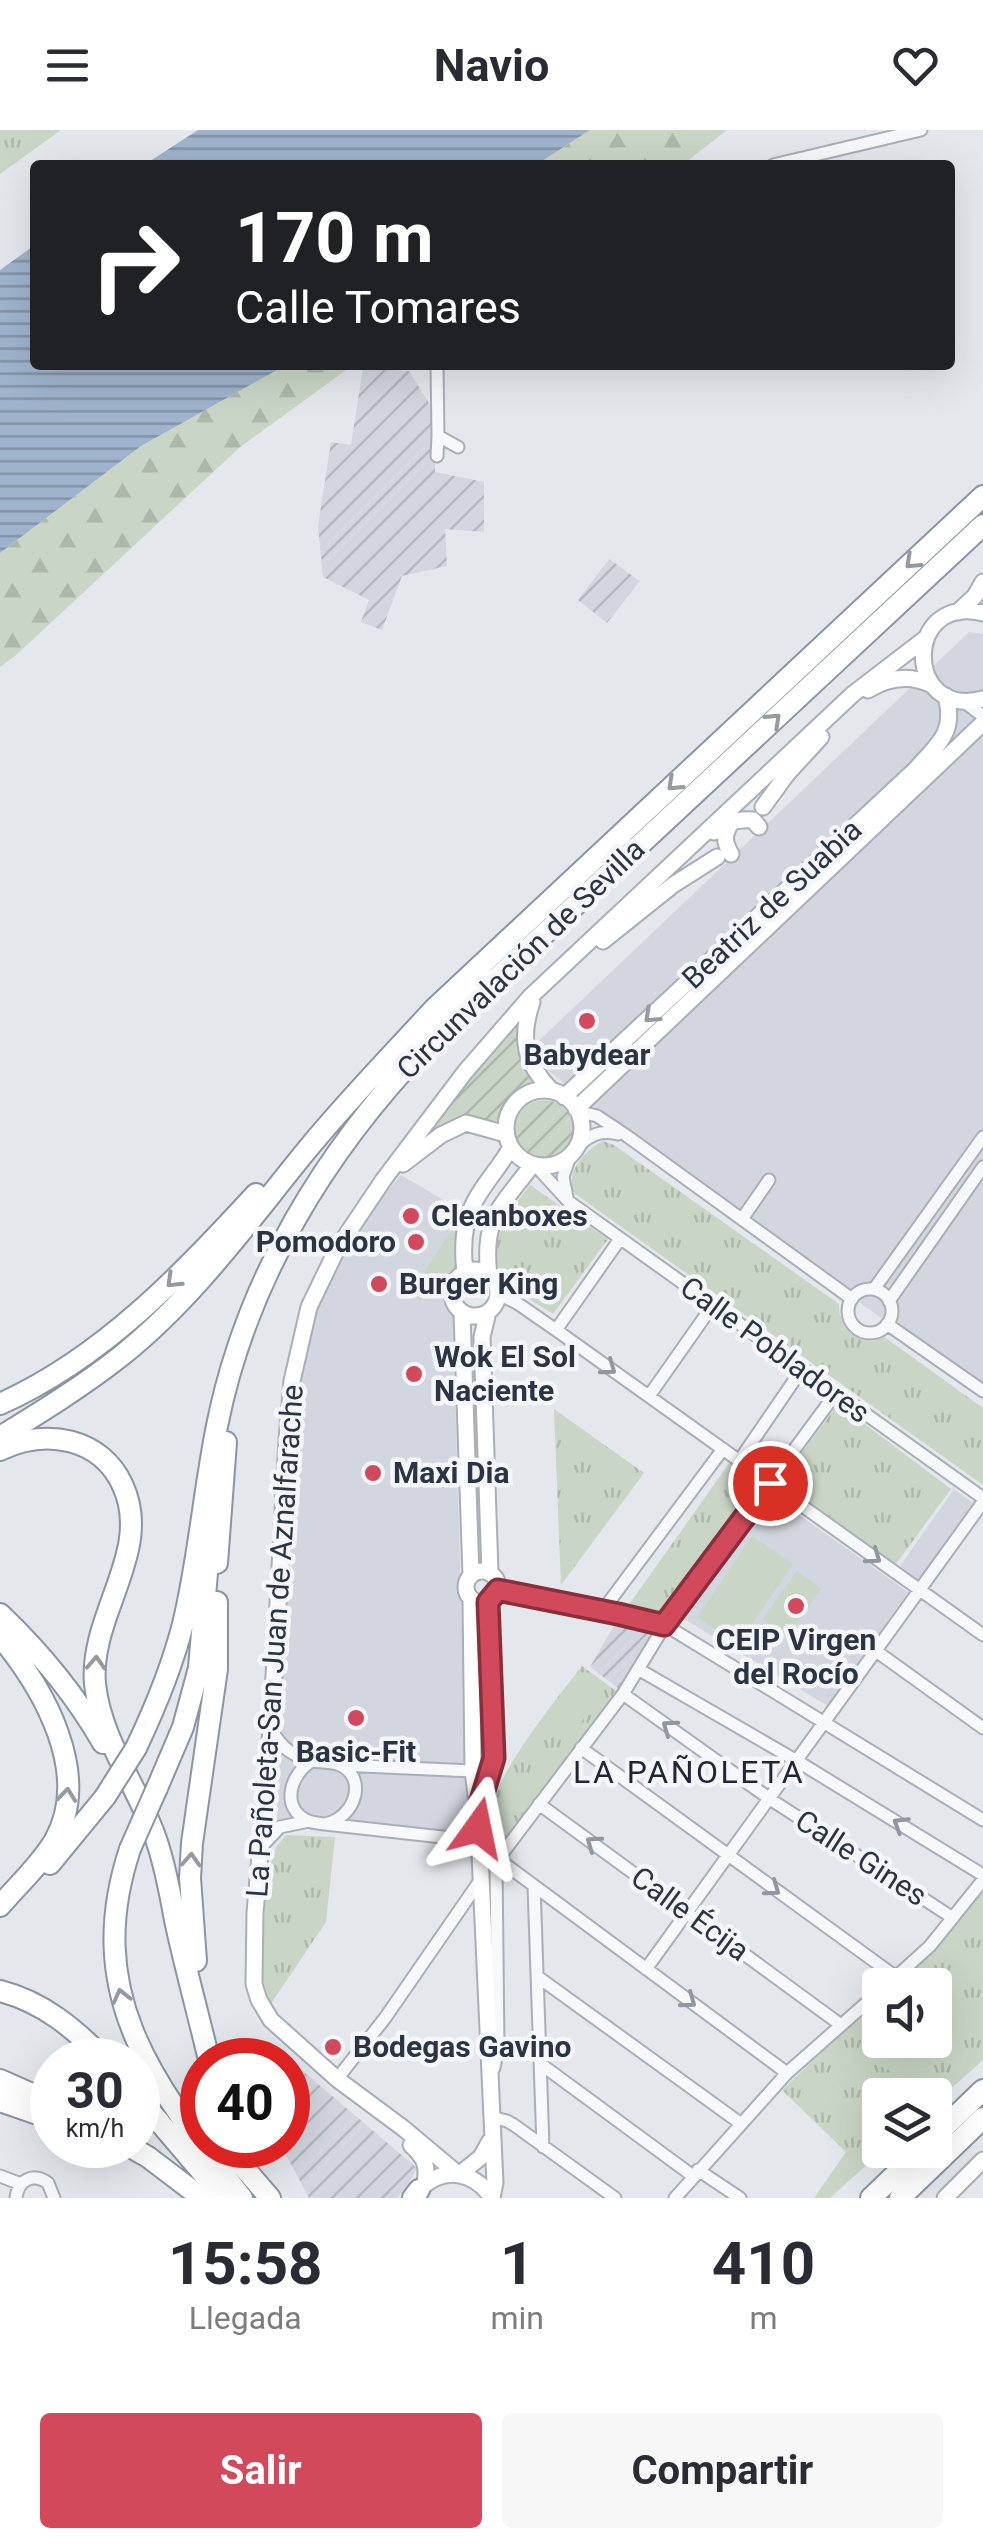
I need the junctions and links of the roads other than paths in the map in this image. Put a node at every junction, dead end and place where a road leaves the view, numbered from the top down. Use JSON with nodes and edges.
{"nodes":[{"id":1,"x":921,"y":130,"type":"edge"},
{"id":2,"x":794,"y":160,"type":"edge"},
{"id":3,"x":437,"y":370,"type":"edge"},
{"id":4,"x":438,"y":436,"type":"junction"},
{"id":5,"x":458,"y":446,"type":"dead end"},
{"id":6,"x":436,"y":456,"type":"dead end"},
{"id":7,"x":983,"y":496,"type":"edge"},
{"id":8,"x":983,"y":525,"type":"edge"},
{"id":9,"x":983,"y":582,"type":"edge"},
{"id":10,"x":958,"y":612,"type":"junction"},
{"id":11,"x":983,"y":614,"type":"edge"},
{"id":12,"x":926,"y":638,"type":"junction"},
{"id":13,"x":939,"y":690,"type":"junction"},
{"id":14,"x":983,"y":699,"type":"edge"},
{"id":15,"x":963,"y":702,"type":"junction"},
{"id":16,"x":840,"y":714,"type":"junction"},
{"id":17,"x":983,"y":719,"type":"edge"},
{"id":18,"x":766,"y":776,"type":"junction"},
{"id":19,"x":763,"y":807,"type":"dead end"},
{"id":20,"x":730,"y":824,"type":"junction"},
{"id":21,"x":759,"y":827,"type":"dead end"},
{"id":22,"x":654,"y":880,"type":"junction"},
{"id":23,"x":498,"y":977,"type":"junction"},
{"id":24,"x":557,"y":977,"type":"junction"},
{"id":25,"x":532,"y":1002,"type":"junction"},
{"id":26,"x":434,"y":1009,"type":"junction"},
{"id":27,"x":512,"y":1017,"type":"junction"},
{"id":28,"x":567,"y":1102,"type":"junction"},
{"id":29,"x":628,"y":1136,"type":"junction"},
{"id":30,"x":983,"y":1137,"type":"edge"},
{"id":31,"x":508,"y":1140,"type":"junction"},
{"id":32,"x":574,"y":1151,"type":"junction"},
{"id":33,"x":534,"y":1165,"type":"junction"},
{"id":34,"x":983,"y":1167,"type":"edge"},
{"id":35,"x":384,"y":1179,"type":"junction"},
{"id":36,"x":769,"y":1180,"type":"dead end"},
{"id":37,"x":568,"y":1201,"type":"junction"},
{"id":38,"x":742,"y":1219,"type":"junction"},
{"id":39,"x":620,"y":1238,"type":"junction"},
{"id":40,"x":465,"y":1272,"type":"junction"},
{"id":41,"x":489,"y":1274,"type":"junction"},
{"id":42,"x":874,"y":1290,"type":"junction"},
{"id":43,"x":498,"y":1294,"type":"junction"},
{"id":44,"x":852,"y":1298,"type":"junction"},
{"id":45,"x":889,"y":1301,"type":"junction"},
{"id":46,"x":713,"y":1305,"type":"junction"},
{"id":47,"x":488,"y":1312,"type":"junction"},
{"id":48,"x":462,"y":1313,"type":"junction"},
{"id":49,"x":887,"y":1324,"type":"junction"},
{"id":50,"x":556,"y":1330,"type":"junction"},
{"id":51,"x":802,"y":1369,"type":"junction"},
{"id":52,"x":983,"y":1392,"type":"edge"},
{"id":53,"x":836,"y":1393,"type":"junction"},
{"id":54,"x":648,"y":1396,"type":"junction"},
{"id":55,"x":0,"y":1404,"type":"edge"},
{"id":56,"x":227,"y":1418,"type":"junction"},
{"id":57,"x":1,"y":1439,"type":"edge"},
{"id":58,"x":723,"y":1449,"type":"junction"},
{"id":59,"x":739,"y":1461,"type":"junction"},
{"id":60,"x":770,"y":1483,"type":"junction"},
{"id":61,"x":983,"y":1500,"type":"edge"},
{"id":62,"x":471,"y":1574,"type":"junction"},
{"id":63,"x":490,"y":1574,"type":"junction"},
{"id":64,"x":920,"y":1590,"type":"junction"},
{"id":65,"x":493,"y":1596,"type":"junction"},
{"id":66,"x":471,"y":1600,"type":"junction"},
{"id":67,"x":602,"y":1610,"type":"junction"},
{"id":68,"x":0,"y":1614,"type":"edge"},
{"id":69,"x":664,"y":1625,"type":"junction"},
{"id":70,"x":983,"y":1635,"type":"edge"},
{"id":71,"x":0,"y":1636,"type":"edge"},
{"id":72,"x":876,"y":1651,"type":"junction"},
{"id":73,"x":638,"y":1669,"type":"junction"},
{"id":74,"x":623,"y":1694,"type":"junction"},
{"id":75,"x":825,"y":1721,"type":"junction"},
{"id":76,"x":983,"y":1728,"type":"edge"},
{"id":77,"x":271,"y":1730,"type":"junction"},
{"id":78,"x":582,"y":1748,"type":"junction"},
{"id":79,"x":797,"y":1761,"type":"junction"},
{"id":80,"x":312,"y":1762,"type":"junction"},
{"id":81,"x":340,"y":1765,"type":"junction"},
{"id":82,"x":474,"y":1771,"type":"junction"},
{"id":83,"x":770,"y":1798,"type":"junction"},
{"id":84,"x":539,"y":1804,"type":"junction"},
{"id":85,"x":478,"y":1810,"type":"junction"},
{"id":86,"x":983,"y":1820,"type":"edge"},
{"id":87,"x":309,"y":1821,"type":"junction"},
{"id":88,"x":324,"y":1824,"type":"junction"},
{"id":89,"x":478,"y":1841,"type":"junction"},
{"id":90,"x":261,"y":1847,"type":"junction"},
{"id":91,"x":728,"y":1856,"type":"junction"},
{"id":92,"x":498,"y":1859,"type":"junction"},
{"id":93,"x":983,"y":1878,"type":"edge"},
{"id":94,"x":480,"y":1882,"type":"junction"},
{"id":95,"x":534,"y":1886,"type":"junction"},
{"id":96,"x":0,"y":1907,"type":"edge"},
{"id":97,"x":688,"y":1912,"type":"junction"},
{"id":98,"x":953,"y":1918,"type":"junction"},
{"id":99,"x":176,"y":1921,"type":"junction"},
{"id":100,"x":875,"y":1968,"type":"edge"},
{"id":101,"x":906,"y":1968,"type":"edge"},
{"id":102,"x":646,"y":1969,"type":"junction"},
{"id":103,"x":538,"y":1977,"type":"junction"},
{"id":104,"x":0,"y":1990,"type":"edge"},
{"id":105,"x":862,"y":2007,"type":"edge"},
{"id":106,"x":841,"y":2025,"type":"junction"},
{"id":107,"x":81,"y":2038,"type":"edge"},
{"id":108,"x":204,"y":2038,"type":"edge"},
{"id":109,"x":214,"y":2038,"type":"edge"},
{"id":110,"x":542,"y":2064,"type":"junction"},
{"id":111,"x":787,"y":2073,"type":"junction"},
{"id":112,"x":337,"y":2079,"type":"junction"},
{"id":113,"x":0,"y":2084,"type":"edge"},
{"id":114,"x":983,"y":2090,"type":"edge"},
{"id":115,"x":490,"y":2091,"type":"junction"},
{"id":116,"x":30,"y":2097,"type":"edge"},
{"id":117,"x":0,"y":2101,"type":"edge"},
{"id":118,"x":368,"y":2104,"type":"junction"},
{"id":119,"x":30,"y":2112,"type":"edge"},
{"id":120,"x":491,"y":2117,"type":"junction"},
{"id":121,"x":983,"y":2118,"type":"edge"},
{"id":122,"x":952,"y":2120,"type":"edge"},
{"id":123,"x":160,"y":2123,"type":"edge"},
{"id":124,"x":740,"y":2123,"type":"junction"},
{"id":125,"x":492,"y":2137,"type":"junction"},
{"id":126,"x":544,"y":2147,"type":"junction"},
{"id":127,"x":983,"y":2160,"type":"edge"},
{"id":128,"x":160,"y":2167,"type":"edge"},
{"id":129,"x":146,"y":2168,"type":"edge"},
{"id":130,"x":148,"y":2168,"type":"edge"},
{"id":131,"x":247,"y":2168,"type":"edge"},
{"id":132,"x":250,"y":2168,"type":"edge"},
{"id":133,"x":902,"y":2168,"type":"edge"},
{"id":134,"x":695,"y":2173,"type":"junction"},
{"id":135,"x":458,"y":2174,"type":"junction"},
{"id":136,"x":0,"y":2176,"type":"edge"},
{"id":137,"x":21,"y":2184,"type":"junction"},
{"id":138,"x":418,"y":2192,"type":"edge"},
{"id":139,"x":184,"y":2195,"type":"edge"},
{"id":140,"x":492,"y":2197,"type":"edge"},
{"id":141,"x":16,"y":2198,"type":"edge"},
{"id":142,"x":54,"y":2198,"type":"edge"},
{"id":143,"x":202,"y":2198,"type":"edge"},
{"id":144,"x":224,"y":2198,"type":"edge"},
{"id":145,"x":242,"y":2198,"type":"edge"},
{"id":146,"x":262,"y":2198,"type":"edge"},
{"id":147,"x":270,"y":2198,"type":"edge"},
{"id":148,"x":615,"y":2198,"type":"edge"},
{"id":149,"x":675,"y":2198,"type":"edge"},
{"id":150,"x":740,"y":2198,"type":"edge"},
{"id":151,"x":871,"y":2198,"type":"edge"},
{"id":152,"x":900,"y":2198,"type":"edge"},
{"id":153,"x":945,"y":2198,"type":"edge"}],
"edges":[{"from":1,"to":2,"type":"street"},
{"from":3,"to":4,"type":"street"},
{"from":4,"to":5,"type":"street"},
{"from":4,"to":6,"type":"street"},
{"from":7,"to":26,"type":"highway","name":"Circunvalación de Sevilla","one_way":true},
{"from":23,"to":8,"type":"highway","name":"Circunvalación de Sevilla","one_way":true},
{"from":9,"to":10,"type":"main road","name":"La Pañoleta-San Juan de Aznalfarache"},
{"from":10,"to":11,"type":"main road"},
{"from":10,"to":12,"type":"main road","name":"La Pañoleta-San Juan de Aznalfarache"},
{"from":12,"to":13,"type":"main road","name":"Beatriz de Suabia"},
{"from":12,"to":18,"type":"main road","name":"La Pañoleta-San Juan de Aznalfarache"},
{"from":13,"to":15,"type":"main road","name":"La Pañoleta-San Juan de Aznalfarache"},
{"from":13,"to":16,"type":"main road","name":"La Pañoleta-San Juan de Aznalfarache"},
{"from":13,"to":28,"type":"main road","name":"Beatriz de Suabia","one_way":true},
{"from":14,"to":15,"type":"main road"},
{"from":15,"to":17,"type":"street"},
{"from":16,"to":19,"type":"main road"},
{"from":16,"to":20,"type":"main road","name":"La Pañoleta-San Juan de Aznalfarache"},
{"from":17,"to":28,"type":"main road","name":"Beatriz de Suabia"},
{"from":18,"to":20,"type":"main road"},
{"from":18,"to":22,"type":"main road","name":"La Pañoleta-San Juan de Aznalfarache"},
{"from":20,"to":21,"type":"main road"},
{"from":20,"to":22,"type":"main road"},
{"from":20,"to":24,"type":"main road","name":"La Pañoleta-San Juan de Aznalfarache"},
{"from":20,"to":24,"type":"main road"},
{"from":22,"to":27,"type":"main road","name":"La Pañoleta-San Juan de Aznalfarache"},
{"from":23,"to":56,"type":"highway"},
{"from":23,"to":96,"type":"highway","name":"Circunvalación de Sevilla","bridge":true},
{"from":24,"to":25,"type":"main road","name":"La Pañoleta-San Juan de Aznalfarache"},
{"from":25,"to":27,"type":"main road","name":"La Pañoleta-San Juan de Aznalfarache"},
{"from":25,"to":28,"type":"main road"},
{"from":26,"to":55,"type":"highway","one_way":true},
{"from":26,"to":57,"type":"highway","name":"Circunvalación de Sevilla"},
{"from":27,"to":35,"type":"main road","name":"La Pañoleta-San Juan de Aznalfarache"},
{"from":28,"to":29,"type":"street"},
{"from":28,"to":31,"type":"main road"},
{"from":28,"to":32,"type":"main road"},
{"from":29,"to":32,"type":"street"},
{"from":29,"to":38,"type":"street"},
{"from":30,"to":42,"type":"street"},
{"from":31,"to":33,"type":"main road"},
{"from":31,"to":35,"type":"main road"},
{"from":31,"to":40,"type":"main road"},
{"from":32,"to":33,"type":"main road"},
{"from":32,"to":37,"type":"street"},
{"from":33,"to":37,"type":"street","name":"Calle Pobladores"},
{"from":33,"to":41,"type":"main road"},
{"from":34,"to":45,"type":"street"},
{"from":35,"to":77,"type":"main road","name":"La Pañoleta-San Juan de Aznalfarache"},
{"from":36,"to":38,"type":"street"},
{"from":37,"to":39,"type":"street","name":"Calle Pobladores"},
{"from":38,"to":44,"type":"street"},
{"from":39,"to":46,"type":"street","name":"Calle Pobladores"},
{"from":39,"to":50,"type":"street"},
{"from":40,"to":41,"type":"main road"},
{"from":40,"to":48,"type":"main road"},
{"from":41,"to":43,"type":"main road"},
{"from":42,"to":44,"type":"street"},
{"from":42,"to":45,"type":"street"},
{"from":43,"to":47,"type":"main road"},
{"from":43,"to":50,"type":"street"},
{"from":44,"to":49,"type":"street"},
{"from":45,"to":49,"type":"street"},
{"from":46,"to":51,"type":"street","name":"Calle Pobladores"},
{"from":46,"to":54,"type":"street"},
{"from":47,"to":48,"type":"main road"},
{"from":47,"to":63,"type":"main road"},
{"from":48,"to":62,"type":"main road"},
{"from":49,"to":52,"type":"street"},
{"from":50,"to":54,"type":"street","one_way":true},
{"from":51,"to":53,"type":"street","name":"Calle Pobladores"},
{"from":51,"to":59,"type":"street"},
{"from":53,"to":60,"type":"street"},
{"from":53,"to":61,"type":"street","name":"Calle Pobladores"},
{"from":54,"to":58,"type":"street"},
{"from":109,"to":56,"type":"highway","one_way":true},
{"from":145,"to":56,"type":"highway","one_way":true,"bridge":true},
{"from":99,"to":57,"type":"highway","one_way":true},
{"from":58,"to":59,"type":"street"},
{"from":58,"to":67,"type":"street"},
{"from":59,"to":60,"type":"street"},
{"from":60,"to":64,"type":"street","one_way":true},
{"from":60,"to":69,"type":"street"},
{"from":61,"to":64,"type":"street"},
{"from":62,"to":63,"type":"main road"},
{"from":62,"to":66,"type":"main road"},
{"from":63,"to":65,"type":"main road"},
{"from":64,"to":70,"type":"street"},
{"from":64,"to":72,"type":"street"},
{"from":65,"to":66,"type":"main road"},
{"from":65,"to":67,"type":"street"},
{"from":65,"to":85,"type":"main road"},
{"from":66,"to":82,"type":"main road"},
{"from":67,"to":69,"type":"street"},
{"from":68,"to":99,"type":"highway"},
{"from":69,"to":73,"type":"street"},
{"from":69,"to":75,"type":"street"},
{"from":96,"to":71,"type":"highway","one_way":true},
{"from":72,"to":75,"type":"street"},
{"from":72,"to":76,"type":"street"},
{"from":73,"to":74,"type":"street"},
{"from":73,"to":79,"type":"street"},
{"from":74,"to":78,"type":"street"},
{"from":83,"to":74,"type":"street","name":"Calle Gines","one_way":true},
{"from":75,"to":79,"type":"street"},
{"from":75,"to":86,"type":"street"},
{"from":77,"to":80,"type":"street"},
{"from":77,"to":90,"type":"main road","name":"La Pañoleta-San Juan de Aznalfarache"},
{"from":78,"to":84,"type":"street"},
{"from":78,"to":91,"type":"street"},
{"from":79,"to":83,"type":"street"},
{"from":93,"to":79,"type":"street","one_way":true},
{"from":80,"to":81,"type":"street"},
{"from":80,"to":87,"type":"street"},
{"from":81,"to":82,"type":"street"},
{"from":81,"to":88,"type":"street"},
{"from":82,"to":85,"type":"main road"},
{"from":83,"to":91,"type":"street"},
{"from":83,"to":98,"type":"street","name":"Calle Gines"},
{"from":84,"to":92,"type":"street"},
{"from":97,"to":84,"type":"street","name":"Calle Écija","one_way":true},
{"from":85,"to":89,"type":"main road"},
{"from":87,"to":88,"type":"street"},
{"from":87,"to":90,"type":"street"},
{"from":88,"to":89,"type":"street"},
{"from":89,"to":94,"type":"main road"},
{"from":90,"to":112,"type":"main road","name":"La Pañoleta-San Juan de Aznalfarache"},
{"from":91,"to":97,"type":"street"},
{"from":91,"to":100,"type":"street","one_way":true},
{"from":92,"to":95,"type":"street"},
{"from":92,"to":115,"type":"street"},
{"from":93,"to":98,"type":"street"},
{"from":94,"to":112,"type":"street"},
{"from":94,"to":115,"type":"main road"},
{"from":95,"to":102,"type":"street"},
{"from":95,"to":103,"type":"street"},
{"from":97,"to":102,"type":"street"},
{"from":97,"to":106,"type":"street","name":"Calle Écija"},
{"from":98,"to":101,"type":"street"},
{"from":99,"to":108,"type":"highway"},
{"from":102,"to":111,"type":"street","one_way":true},
{"from":103,"to":110,"type":"street"},
{"from":103,"to":124,"type":"street"},
{"from":104,"to":107,"type":"highway"},
{"from":105,"to":106,"type":"street"},
{"from":106,"to":111,"type":"street"},
{"from":110,"to":126,"type":"street"},
{"from":110,"to":134,"type":"street"},
{"from":111,"to":124,"type":"street"},
{"from":112,"to":118,"type":"main road","name":"La Pañoleta-San Juan de Aznalfarache"},
{"from":113,"to":116,"type":"highway"},
{"from":114,"to":122,"type":"highway"},
{"from":115,"to":120,"type":"main road"},
{"from":117,"to":119,"type":"highway"},
{"from":118,"to":135,"type":"main road"},
{"from":118,"to":138,"type":"main road"},
{"from":120,"to":125,"type":"main road"},
{"from":120,"to":126,"type":"street"},
{"from":121,"to":152,"type":"highway"},
{"from":123,"to":144,"type":"highway"},
{"from":124,"to":134,"type":"street"},
{"from":125,"to":135,"type":"main road"},
{"from":125,"to":140,"type":"main road"},
{"from":126,"to":148,"type":"street"},
{"from":127,"to":153,"type":"main road"},
{"from":128,"to":143,"type":"highway"},
{"from":129,"to":139,"type":"highway"},
{"from":130,"to":139,"type":"highway"},
{"from":131,"to":146,"type":"highway"},
{"from":132,"to":147,"type":"highway"},
{"from":133,"to":151,"type":"highway"},
{"from":134,"to":149,"type":"street"},
{"from":134,"to":150,"type":"street"},
{"from":135,"to":138,"type":"main road"},
{"from":135,"to":140,"type":"main road"},
{"from":136,"to":137,"type":"street"},
{"from":137,"to":141,"type":"street"},
{"from":137,"to":142,"type":"street"}]}
